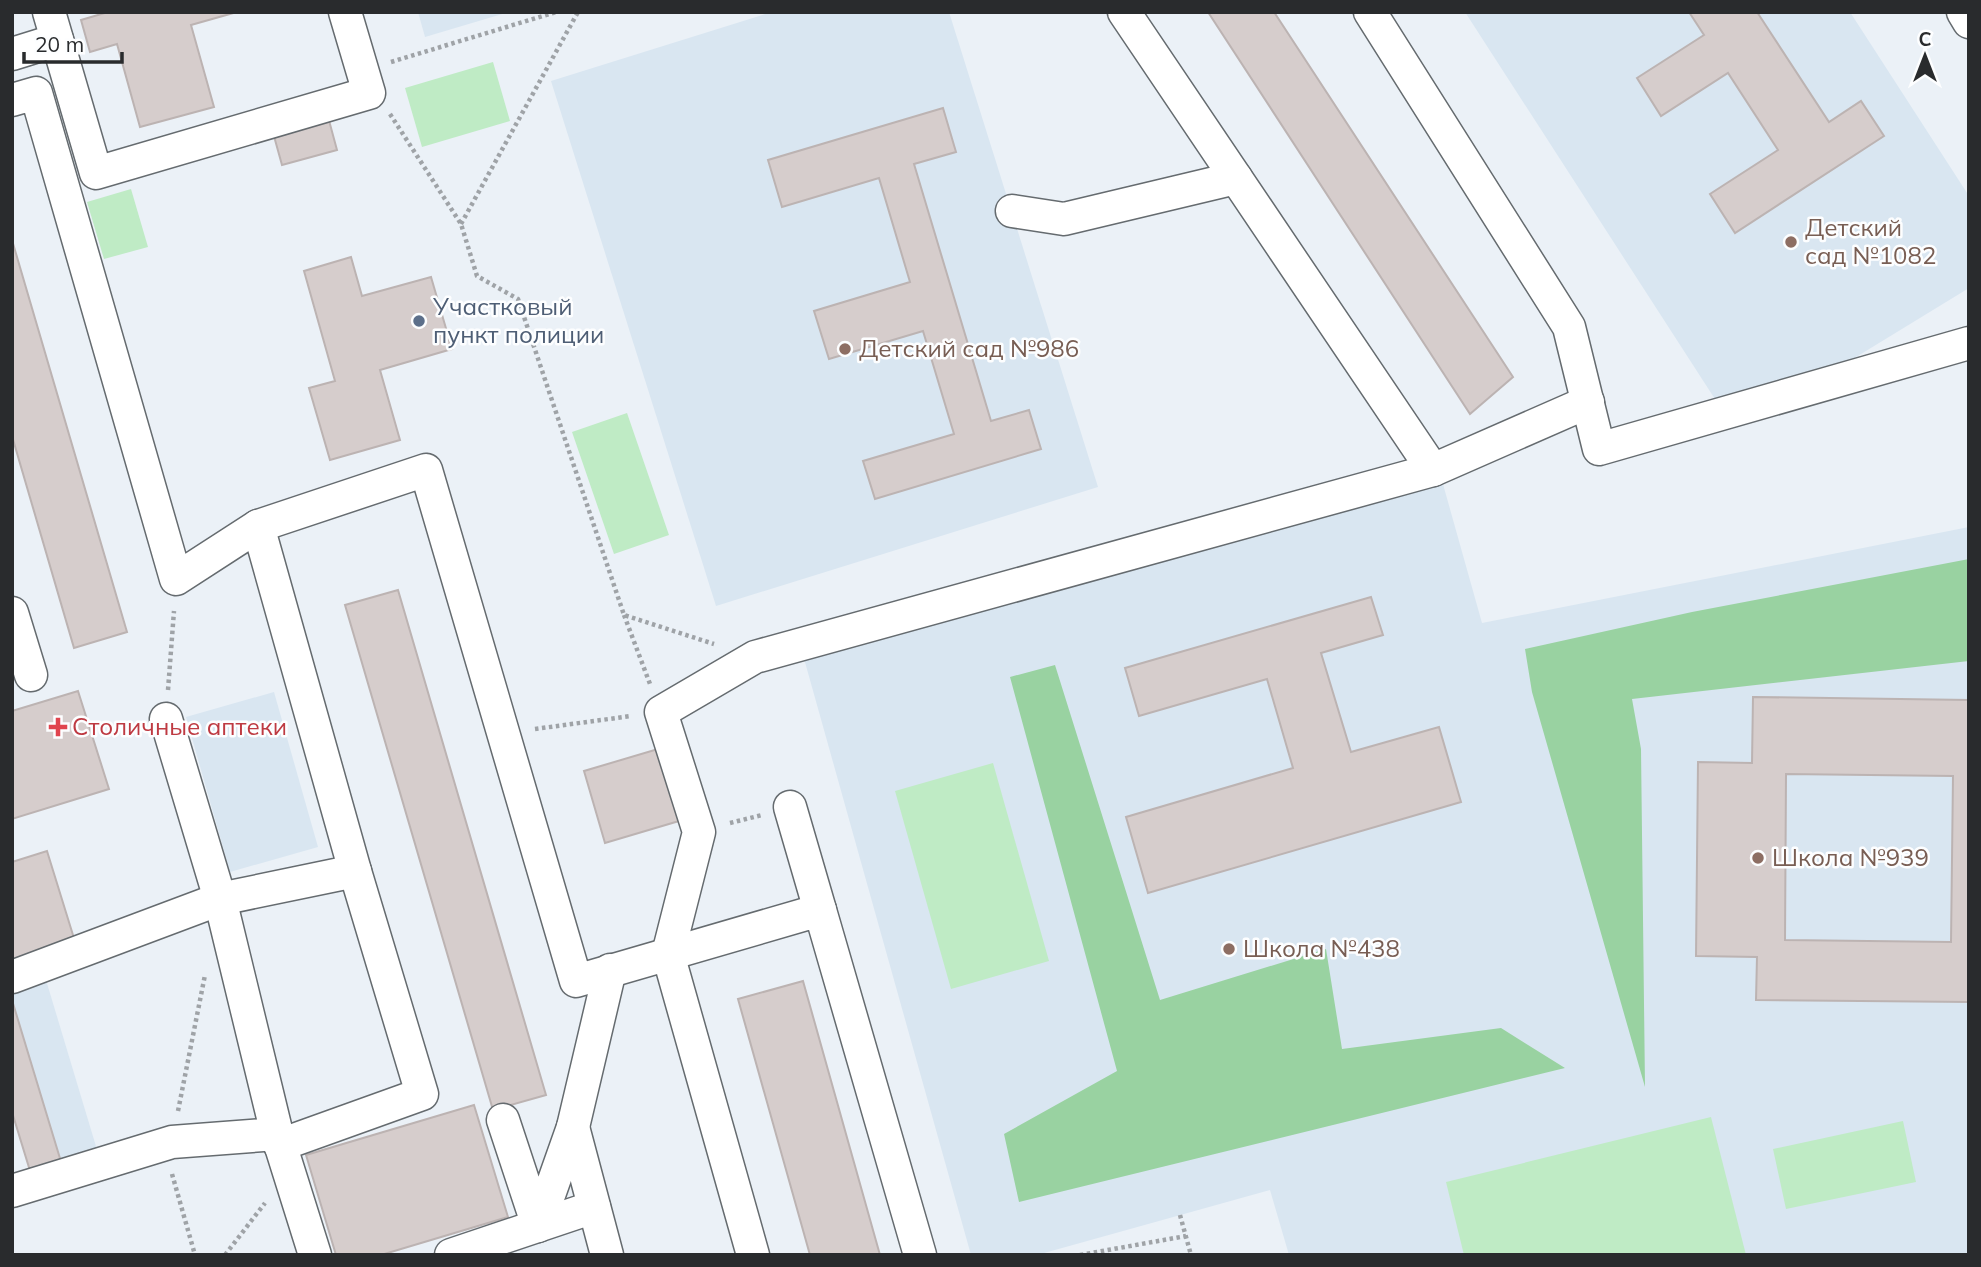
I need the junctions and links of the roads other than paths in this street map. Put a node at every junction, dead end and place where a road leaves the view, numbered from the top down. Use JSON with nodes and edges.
{"nodes":[{"id":1,"x":345,"y":12,"type":"edge"},
{"id":2,"x":1124,"y":12,"type":"edge"},
{"id":3,"x":1370,"y":12,"type":"edge"},
{"id":4,"x":1962,"y":12,"type":"edge"},
{"id":5,"x":1969,"y":22,"type":"edge"},
{"id":6,"x":53,"y":26,"type":"edge"},
{"id":7,"x":12,"y":54,"type":"edge"},
{"id":8,"x":12,"y":100,"type":"edge"},
{"id":9,"x":1237,"y":178,"type":"junction"},
{"id":10,"x":1012,"y":211,"type":"dead end"},
{"id":11,"x":1969,"y":343,"type":"edge"},
{"id":12,"x":1588,"y":402,"type":"junction"},
{"id":13,"x":1433,"y":470,"type":"junction"},
{"id":14,"x":257,"y":526,"type":"junction"},
{"id":15,"x":12,"y":613,"type":"edge"},
{"id":16,"x":31,"y":675,"type":"dead end"},
{"id":17,"x":166,"y":719,"type":"road end"},
{"id":18,"x":790,"y":807,"type":"road end"},
{"id":19,"x":355,"y":871,"type":"junction"},
{"id":20,"x":220,"y":899,"type":"junction"},
{"id":21,"x":820,"y":910,"type":"junction"},
{"id":22,"x":668,"y":954,"type":"junction"},
{"id":23,"x":610,"y":970,"type":"junction"},
{"id":24,"x":12,"y":977,"type":"edge"},
{"id":25,"x":503,"y":1120,"type":"dead end"},
{"id":26,"x":573,"y":1127,"type":"junction"},
{"id":27,"x":282,"y":1151,"type":"junction"},
{"id":28,"x":12,"y":1191,"type":"edge"},
{"id":29,"x":594,"y":1207,"type":"junction"},
{"id":30,"x":538,"y":1226,"type":"junction"},
{"id":31,"x":315,"y":1255,"type":"edge"},
{"id":32,"x":451,"y":1255,"type":"edge"},
{"id":33,"x":607,"y":1255,"type":"edge"},
{"id":34,"x":753,"y":1255,"type":"edge"},
{"id":35,"x":920,"y":1255,"type":"edge"}],
"edges":[{"from":1,"to":6,"type":"lane"},
{"from":2,"to":9,"type":"lane"},
{"from":3,"to":12,"type":"lane"},
{"from":4,"to":5,"type":"lane"},
{"from":6,"to":7,"type":"lane"},
{"from":8,"to":14,"type":"lane"},
{"from":9,"to":10,"type":"lane"},
{"from":9,"to":13,"type":"lane"},
{"from":11,"to":12,"type":"lane"},
{"from":12,"to":13,"type":"lane"},
{"from":13,"to":22,"type":"lane"},
{"from":14,"to":19,"type":"lane"},
{"from":14,"to":23,"type":"lane"},
{"from":15,"to":16,"type":"lane"},
{"from":17,"to":20,"type":"lane"},
{"from":18,"to":21,"type":"lane"},
{"from":19,"to":20,"type":"lane"},
{"from":19,"to":27,"type":"lane"},
{"from":20,"to":24,"type":"lane"},
{"from":20,"to":27,"type":"lane"},
{"from":21,"to":22,"type":"lane"},
{"from":21,"to":35,"type":"lane"},
{"from":22,"to":23,"type":"lane"},
{"from":22,"to":34,"type":"lane"},
{"from":23,"to":26,"type":"lane"},
{"from":25,"to":30,"type":"lane"},
{"from":26,"to":29,"type":"lane"},
{"from":26,"to":30,"type":"lane"},
{"from":27,"to":28,"type":"lane"},
{"from":27,"to":31,"type":"lane"},
{"from":29,"to":30,"type":"lane"},
{"from":29,"to":33,"type":"lane"},
{"from":30,"to":32,"type":"lane"}]}
